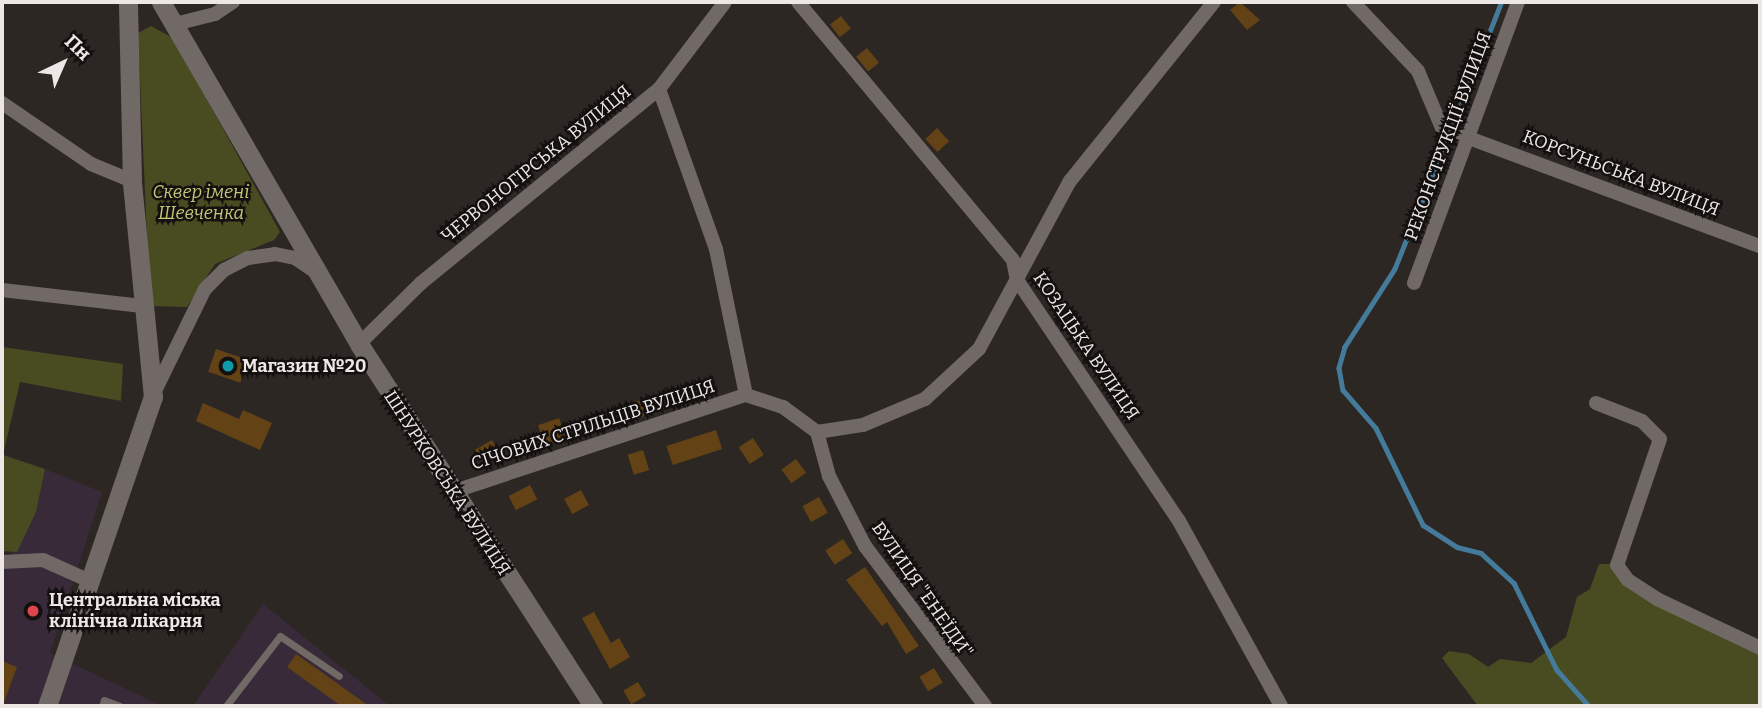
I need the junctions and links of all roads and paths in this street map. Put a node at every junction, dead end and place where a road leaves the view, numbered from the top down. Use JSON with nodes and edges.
{"nodes":[{"id":1,"x":128,"y":2,"type":"edge"},
{"id":2,"x":161,"y":2,"type":"edge"},
{"id":3,"x":233,"y":2,"type":"edge"},
{"id":4,"x":725,"y":2,"type":"edge"},
{"id":5,"x":798,"y":2,"type":"edge"},
{"id":6,"x":1214,"y":2,"type":"edge"},
{"id":7,"x":1353,"y":2,"type":"edge"},
{"id":8,"x":1518,"y":2,"type":"edge"},
{"id":9,"x":177,"y":31,"type":"junction"},
{"id":10,"x":659,"y":89,"type":"junction"},
{"id":11,"x":2,"y":103,"type":"edge"},
{"id":12,"x":1469,"y":136,"type":"junction"},
{"id":13,"x":132,"y":181,"type":"junction"},
{"id":14,"x":1760,"y":246,"type":"edge"},
{"id":15,"x":314,"y":271,"type":"junction"},
{"id":16,"x":1017,"y":280,"type":"junction"},
{"id":17,"x":1414,"y":283,"type":"dead end"},
{"id":18,"x":2,"y":290,"type":"edge"},
{"id":19,"x":142,"y":306,"type":"junction"},
{"id":20,"x":359,"y":344,"type":"junction"},
{"id":21,"x":746,"y":395,"type":"junction"},
{"id":22,"x":153,"y":397,"type":"junction"},
{"id":23,"x":1596,"y":403,"type":"dead end"},
{"id":24,"x":817,"y":432,"type":"junction"},
{"id":25,"x":452,"y":492,"type":"junction"},
{"id":26,"x":2,"y":562,"type":"edge"},
{"id":27,"x":90,"y":581,"type":"junction"},
{"id":28,"x":1760,"y":648,"type":"edge"},
{"id":29,"x":339,"y":676,"type":"dead end"},
{"id":30,"x":47,"y":706,"type":"edge"},
{"id":31,"x":102,"y":706,"type":"edge"},
{"id":32,"x":120,"y":706,"type":"edge"},
{"id":33,"x":226,"y":706,"type":"edge"},
{"id":34,"x":593,"y":706,"type":"edge"},
{"id":35,"x":985,"y":706,"type":"edge"},
{"id":36,"x":1282,"y":706,"type":"edge"}],
"edges":[{"from":1,"to":13,"type":"street"},
{"from":2,"to":9,"type":"street","name":"ШНУРКОВСЬКА ВУЛИЦЯ"},
{"from":3,"to":9,"type":"street"},
{"from":4,"to":10,"type":"street","name":"ЧЕРВОНОГІРСЬКА ВУЛИЦЯ"},
{"from":5,"to":16,"type":"street","name":"КОЗАЦЬКА ВУЛИЦЯ"},
{"from":6,"to":16,"type":"street"},
{"from":7,"to":12,"type":"street","name":"КОРСУНЬСЬКА ВУЛИЦЯ"},
{"from":8,"to":12,"type":"street","name":"РЕКОНСТРУКЦІЇ ВУЛИЦЯ"},
{"from":9,"to":15,"type":"street","name":"ШНУРКОВСЬКА ВУЛИЦЯ"},
{"from":10,"to":20,"type":"street","name":"ЧЕРВОНОГІРСЬКА ВУЛИЦЯ"},
{"from":10,"to":21,"type":"street"},
{"from":11,"to":13,"type":"street"},
{"from":12,"to":14,"type":"street","name":"КОРСУНЬСЬКА ВУЛИЦЯ"},
{"from":12,"to":17,"type":"street","name":"РЕКОНСТРУКЦІЇ ВУЛИЦЯ"},
{"from":13,"to":19,"type":"street"},
{"from":15,"to":20,"type":"street","name":"ШНУРКОВСЬКА ВУЛИЦЯ"},
{"from":15,"to":22,"type":"street"},
{"from":16,"to":24,"type":"street"},
{"from":16,"to":36,"type":"street","name":"КОЗАЦЬКА ВУЛИЦЯ"},
{"from":18,"to":19,"type":"street"},
{"from":19,"to":22,"type":"street"},
{"from":20,"to":25,"type":"street","name":"ШНУРКОВСЬКА ВУЛИЦЯ"},
{"from":21,"to":24,"type":"street"},
{"from":21,"to":25,"type":"street","name":"СІЧОВИХ СТРІЛЬЦІВ ВУЛИЦЯ"},
{"from":22,"to":27,"type":"street"},
{"from":23,"to":28,"type":"street"},
{"from":24,"to":35,"type":"street","name":"ВУЛИЦЯ \"ЕНЕЇДИ\""},
{"from":25,"to":34,"type":"street","name":"ШНУРКОВСЬКА ВУЛИЦЯ"},
{"from":26,"to":27,"type":"street"},
{"from":27,"to":30,"type":"street"},
{"from":29,"to":33,"type":"lane"},
{"from":31,"to":32,"type":"lane"}]}
